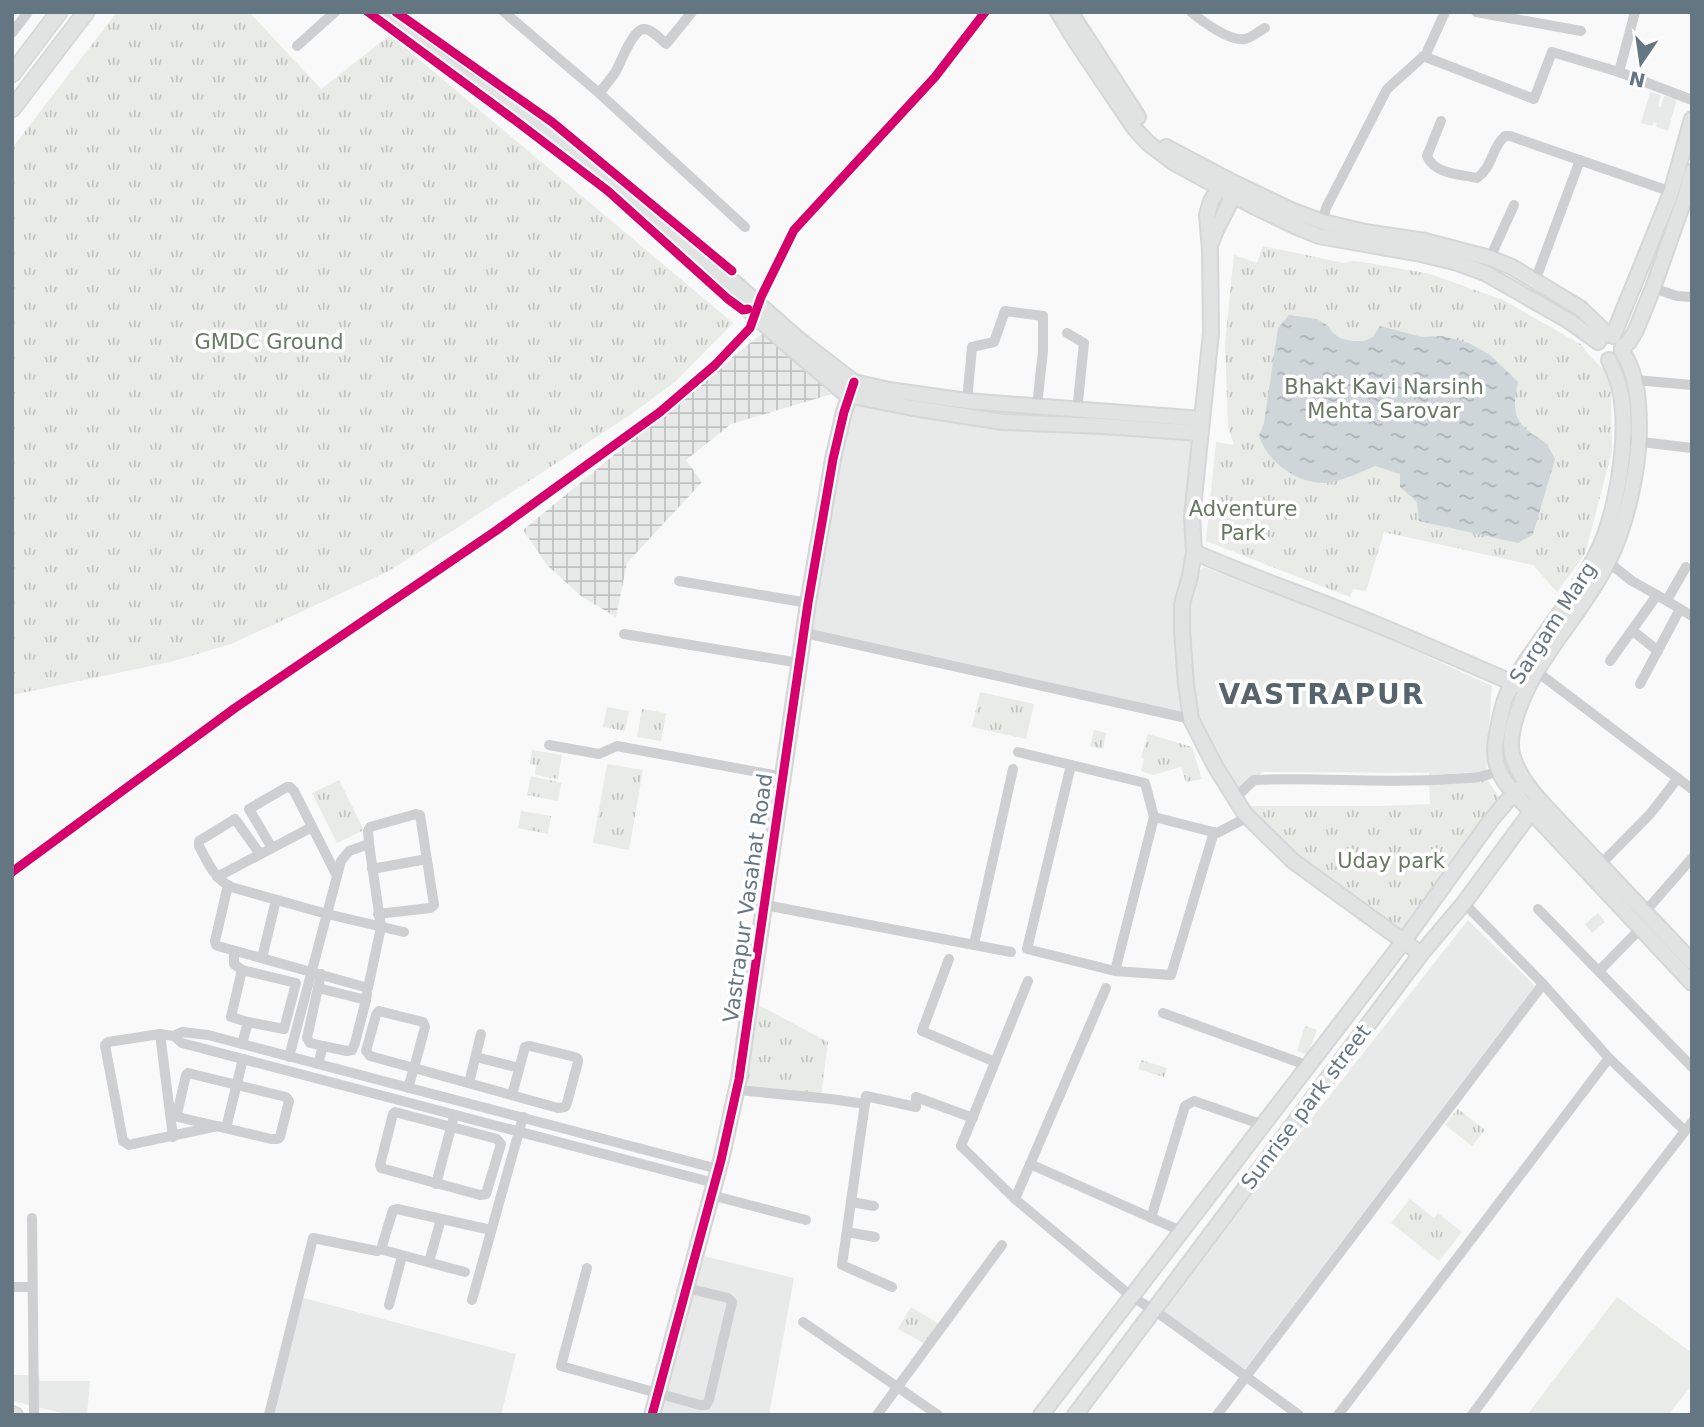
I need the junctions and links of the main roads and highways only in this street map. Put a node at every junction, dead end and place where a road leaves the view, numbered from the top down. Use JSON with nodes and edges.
{"nodes":[{"id":1,"x":59,"y":12,"type":"edge"},
{"id":2,"x":86,"y":12,"type":"edge"},
{"id":3,"x":12,"y":74,"type":"edge"},
{"id":4,"x":12,"y":109,"type":"edge"}],
"edges":[{"from":1,"to":3,"type":"main road"},
{"from":2,"to":4,"type":"main road"}]}
